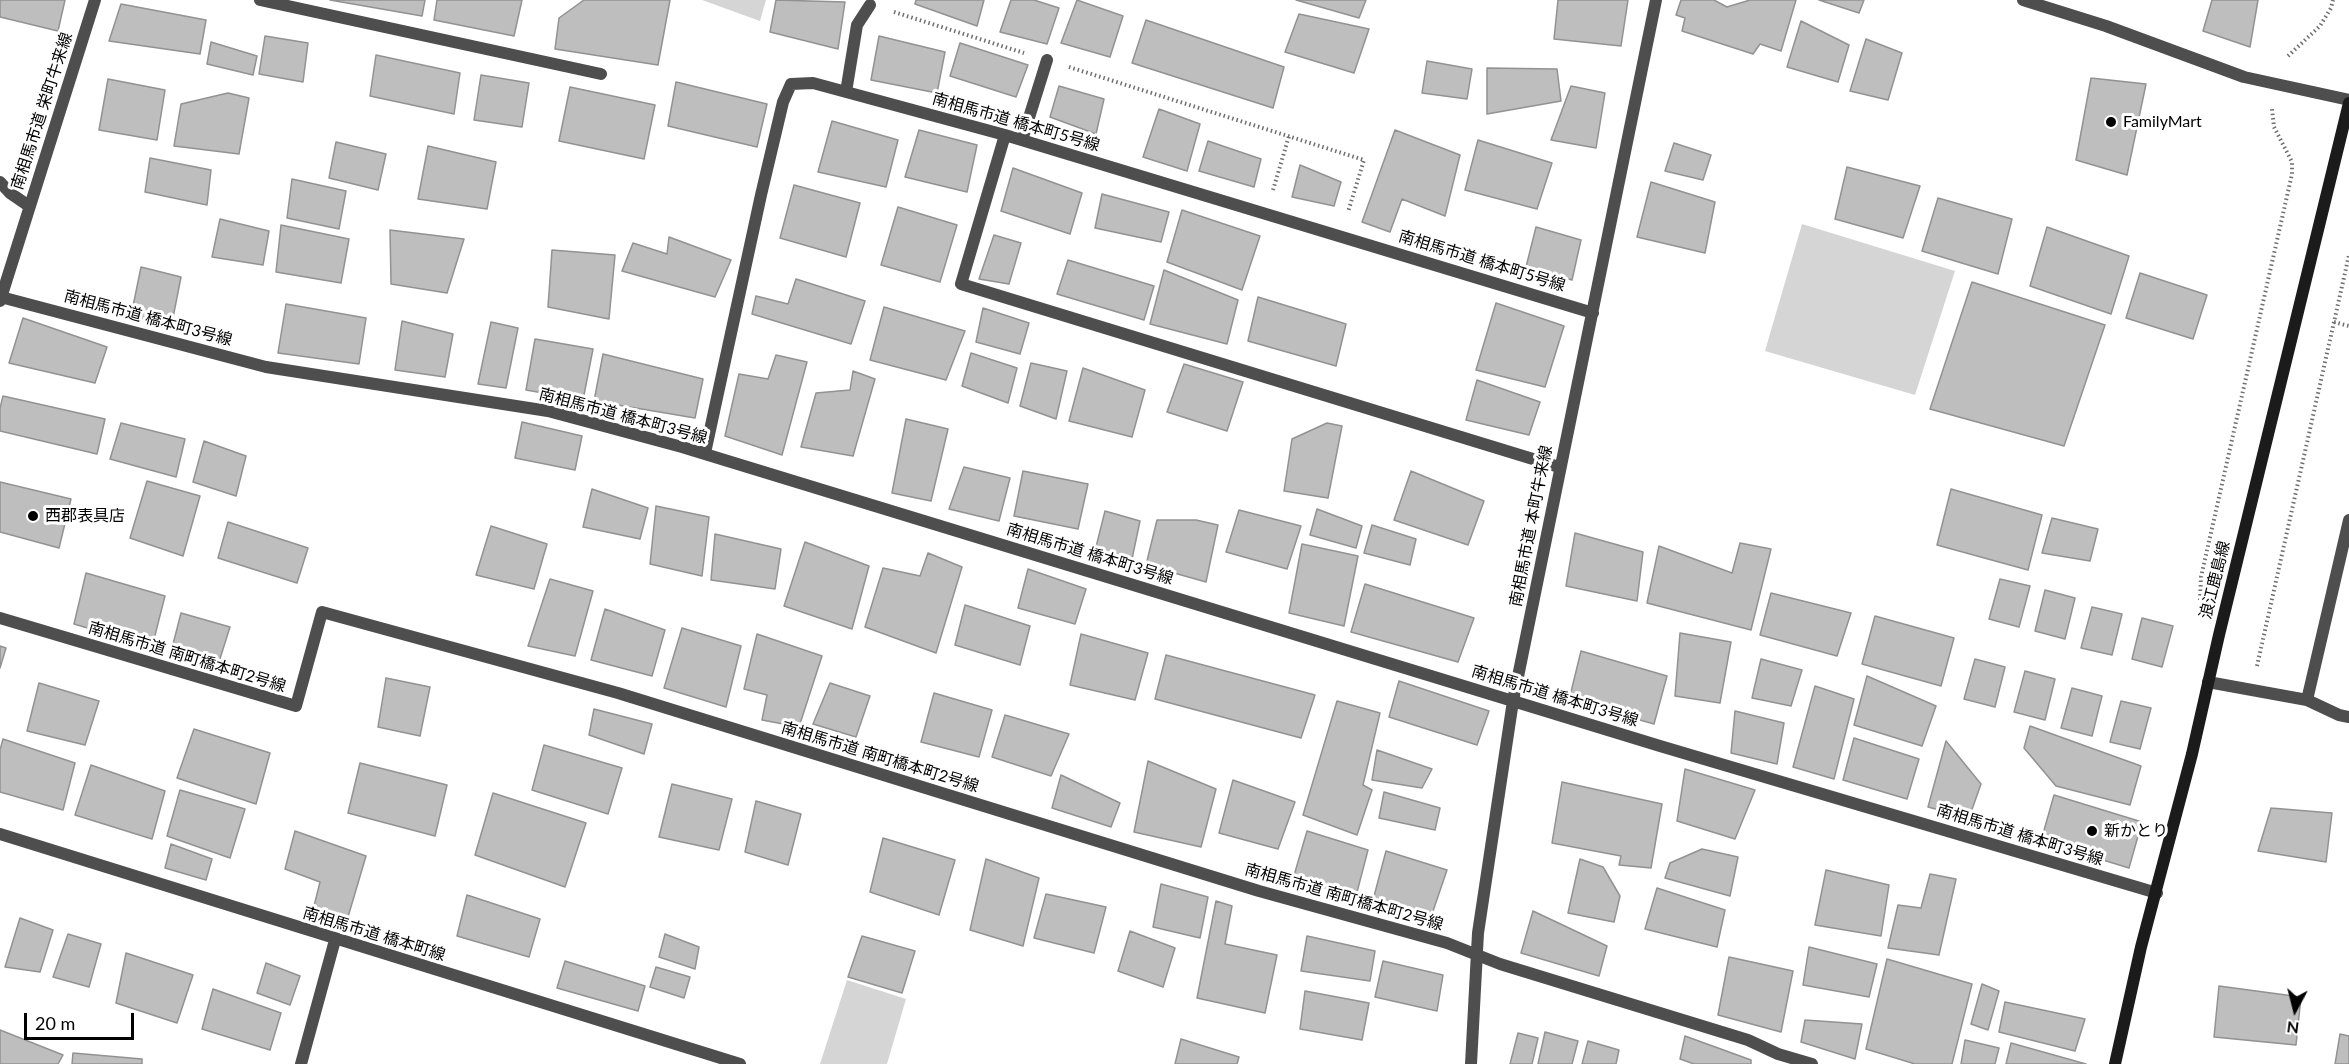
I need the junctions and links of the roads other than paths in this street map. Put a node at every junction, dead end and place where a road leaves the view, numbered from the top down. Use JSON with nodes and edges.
{"nodes":[{"id":1,"x":95,"y":0,"type":"edge"},
{"id":2,"x":260,"y":0,"type":"edge"},
{"id":3,"x":1656,"y":0,"type":"edge"},
{"id":4,"x":2023,"y":0,"type":"edge"},
{"id":5,"x":870,"y":5,"type":"road end"},
{"id":6,"x":1047,"y":60,"type":"road end"},
{"id":7,"x":601,"y":74,"type":"dead end"},
{"id":8,"x":846,"y":92,"type":"junction"},
{"id":9,"x":2349,"y":102,"type":"edge"},
{"id":10,"x":1005,"y":135,"type":"junction"},
{"id":11,"x":1022,"y":140,"type":"junction"},
{"id":12,"x":0,"y":182,"type":"edge"},
{"id":13,"x":29,"y":206,"type":"junction"},
{"id":14,"x":1,"y":299,"type":"edge"},
{"id":15,"x":1593,"y":313,"type":"junction"},
{"id":16,"x":705,"y":453,"type":"junction"},
{"id":17,"x":1559,"y":466,"type":"junction"},
{"id":18,"x":2348,"y":526,"type":"edge"},
{"id":19,"x":0,"y":618,"type":"edge"},
{"id":20,"x":2208,"y":682,"type":"junction"},
{"id":21,"x":2307,"y":700,"type":"junction"},
{"id":22,"x":1513,"y":701,"type":"junction"},
{"id":23,"x":2349,"y":717,"type":"edge"},
{"id":24,"x":0,"y":834,"type":"edge"},
{"id":25,"x":2157,"y":893,"type":"junction"},
{"id":26,"x":335,"y":940,"type":"junction"},
{"id":27,"x":1477,"y":953,"type":"junction"},
{"id":28,"x":301,"y":1064,"type":"edge"},
{"id":29,"x":740,"y":1064,"type":"edge"},
{"id":30,"x":1471,"y":1064,"type":"edge"},
{"id":31,"x":1812,"y":1064,"type":"edge"},
{"id":32,"x":2115,"y":1064,"type":"edge"}],
"edges":[{"from":1,"to":13,"type":"street","name":"南相馬市道 栄町牛来線"},
{"from":2,"to":7,"type":"street"},
{"from":3,"to":15,"type":"street","name":"南相馬市道 本町牛来線"},
{"from":4,"to":9,"type":"street"},
{"from":5,"to":8,"type":"street"},
{"from":6,"to":11,"type":"street"},
{"from":8,"to":10,"type":"street","name":"南相馬市道 橋本町5号線"},
{"from":8,"to":16,"type":"street","name":"南相馬市道 橋本町5号線"},
{"from":9,"to":20,"type":"main road","name":"浪江鹿島線"},
{"from":10,"to":11,"type":"street","name":"南相馬市道 橋本町5号線"},
{"from":10,"to":17,"type":"street"},
{"from":11,"to":15,"type":"street","name":"南相馬市道 橋本町5号線"},
{"from":12,"to":13,"type":"street"},
{"from":13,"to":14,"type":"street","name":"南相馬市道 栄町牛来線"},
{"from":14,"to":16,"type":"street","name":"南相馬市道 橋本町3号線"},
{"from":15,"to":17,"type":"street","name":"南相馬市道 本町牛来線"},
{"from":16,"to":22,"type":"street","name":"南相馬市道 橋本町3号線"},
{"from":17,"to":22,"type":"street","name":"南相馬市道 本町牛来線"},
{"from":18,"to":21,"type":"street"},
{"from":19,"to":27,"type":"street","name":"南相馬市道 南町橋本町2号線"},
{"from":20,"to":21,"type":"street"},
{"from":20,"to":25,"type":"main road","name":"浪江鹿島線"},
{"from":21,"to":23,"type":"street"},
{"from":22,"to":25,"type":"street","name":"南相馬市道 橋本町3号線"},
{"from":22,"to":27,"type":"street","name":"南相馬市道 本町牛来線"},
{"from":24,"to":26,"type":"street","name":"南相馬市道 橋本町線"},
{"from":25,"to":32,"type":"main road","name":"浪江鹿島線"},
{"from":26,"to":28,"type":"street"},
{"from":26,"to":29,"type":"street","name":"南相馬市道 橋本町線"},
{"from":27,"to":30,"type":"street","name":"南相馬市道 本町牛来線"},
{"from":27,"to":31,"type":"street","name":"南相馬市道 南町橋本町2号線"}]}
